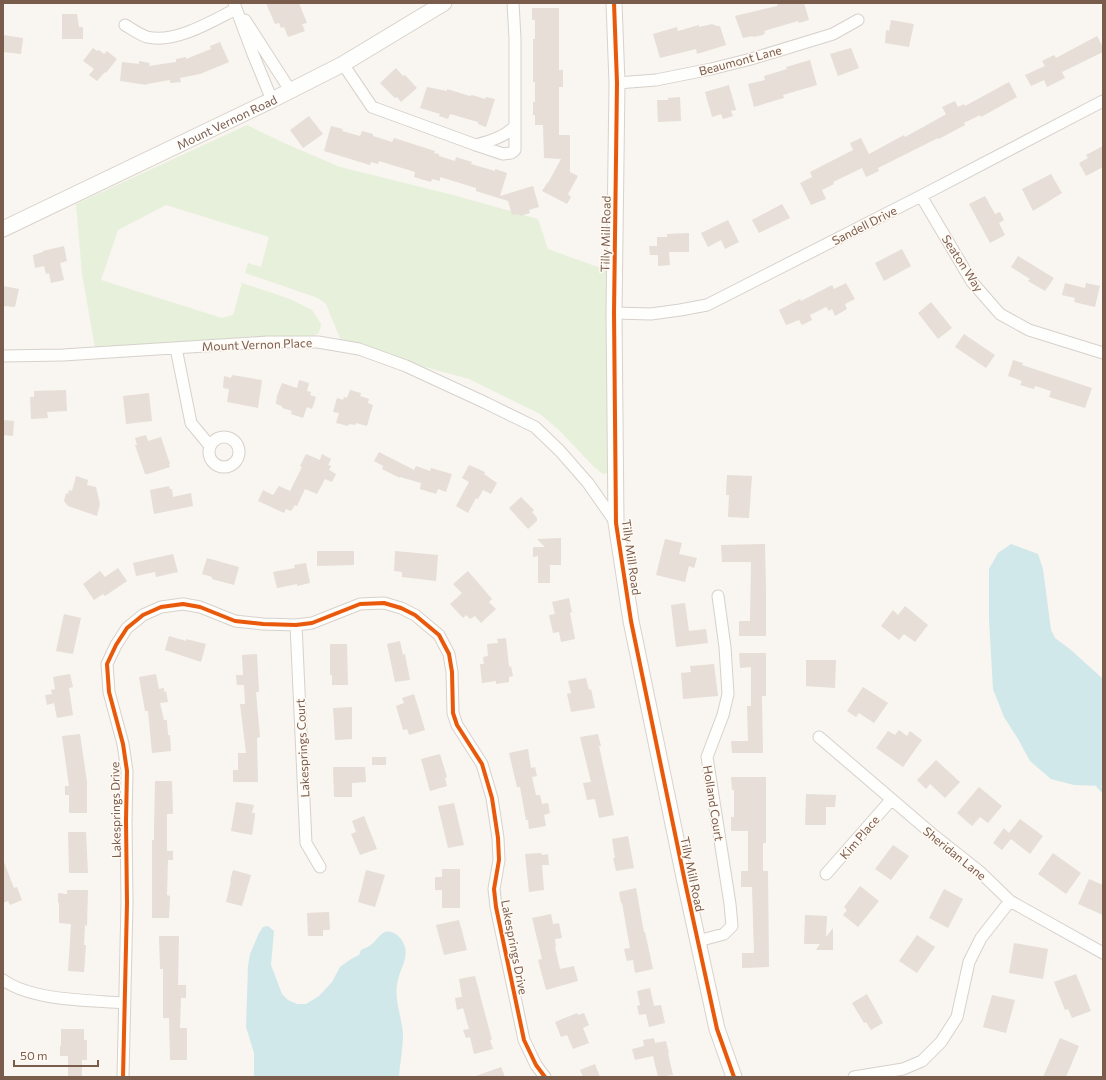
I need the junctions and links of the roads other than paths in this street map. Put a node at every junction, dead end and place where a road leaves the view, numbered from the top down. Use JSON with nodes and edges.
{"nodes":[{"id":1,"x":444,"y":3,"type":"edge"},
{"id":2,"x":513,"y":3,"type":"edge"},
{"id":3,"x":614,"y":3,"type":"edge"},
{"id":4,"x":235,"y":6,"type":"edge"},
{"id":5,"x":858,"y":20,"type":"dead end"},
{"id":6,"x":125,"y":25,"type":"dead end"},
{"id":7,"x":343,"y":64,"type":"junction"},
{"id":8,"x":616,"y":83,"type":"junction"},
{"id":9,"x":290,"y":90,"type":"junction"},
{"id":10,"x":272,"y":100,"type":"junction"},
{"id":11,"x":1103,"y":101,"type":"edge"},
{"id":12,"x":514,"y":127,"type":"junction"},
{"id":13,"x":480,"y":146,"type":"junction"},
{"id":14,"x":921,"y":196,"type":"junction"},
{"id":15,"x":3,"y":229,"type":"edge"},
{"id":16,"x":614,"y":313,"type":"junction"},
{"id":17,"x":176,"y":348,"type":"junction"},
{"id":18,"x":1103,"y":353,"type":"edge"},
{"id":19,"x":3,"y":356,"type":"edge"},
{"id":20,"x":210,"y":446,"type":"dead end"},
{"id":21,"x":616,"y":523,"type":"junction"},
{"id":22,"x":718,"y":596,"type":"dead end"},
{"id":23,"x":296,"y":625,"type":"junction"},
{"id":24,"x":819,"y":737,"type":"dead end"},
{"id":25,"x":891,"y":800,"type":"junction"},
{"id":26,"x":320,"y":867,"type":"dead end"},
{"id":27,"x":826,"y":874,"type":"dead end"},
{"id":28,"x":1010,"y":901,"type":"junction"},
{"id":29,"x":698,"y":942,"type":"junction"},
{"id":30,"x":1103,"y":953,"type":"edge"},
{"id":31,"x":3,"y":980,"type":"edge"},
{"id":32,"x":124,"y":1003,"type":"junction"},
{"id":33,"x":123,"y":1077,"type":"edge"},
{"id":34,"x":545,"y":1077,"type":"edge"},
{"id":35,"x":734,"y":1077,"type":"edge"},
{"id":36,"x":854,"y":1077,"type":"edge"}],
"edges":[{"from":1,"to":7,"type":"street","name":"Mount Vernon Road"},
{"from":2,"to":12,"type":"street"},
{"from":3,"to":8,"type":"street","name":"Tilly Mill Road"},
{"from":4,"to":6,"type":"street"},
{"from":4,"to":9,"type":"street"},
{"from":4,"to":10,"type":"street"},
{"from":5,"to":8,"type":"street","name":"Beaumont Lane"},
{"from":7,"to":9,"type":"street","name":"Mount Vernon Road"},
{"from":7,"to":13,"type":"street"},
{"from":8,"to":16,"type":"street","name":"Tilly Mill Road"},
{"from":9,"to":10,"type":"street","name":"Mount Vernon Road"},
{"from":10,"to":15,"type":"street","name":"Mount Vernon Road"},
{"from":11,"to":14,"type":"street","name":"Sandell Drive"},
{"from":12,"to":13,"type":"street"},
{"from":12,"to":13,"type":"street"},
{"from":14,"to":16,"type":"street","name":"Sandell Drive"},
{"from":14,"to":18,"type":"street","name":"Seaton Way"},
{"from":16,"to":21,"type":"street","name":"Tilly Mill Road"},
{"from":17,"to":19,"type":"street","name":"Mount Vernon Place"},
{"from":17,"to":20,"type":"street"},
{"from":17,"to":21,"type":"street","name":"Mount Vernon Place"},
{"from":21,"to":29,"type":"street","name":"Tilly Mill Road"},
{"from":22,"to":29,"type":"street","name":"Holland Court"},
{"from":23,"to":26,"type":"street","name":"Lakesprings Court"},
{"from":23,"to":32,"type":"street","name":"Lakesprings Drive"},
{"from":23,"to":34,"type":"street","name":"Lakesprings Drive"},
{"from":24,"to":25,"type":"street","name":"Sheridan Lane"},
{"from":25,"to":27,"type":"street","name":"Kim Place"},
{"from":25,"to":28,"type":"street","name":"Sheridan Lane"},
{"from":28,"to":30,"type":"street","name":"Sheridan Lane"},
{"from":28,"to":36,"type":"street"},
{"from":29,"to":35,"type":"street","name":"Tilly Mill Road"},
{"from":31,"to":32,"type":"street"},
{"from":32,"to":33,"type":"street","name":"Lakesprings Drive"}]}
